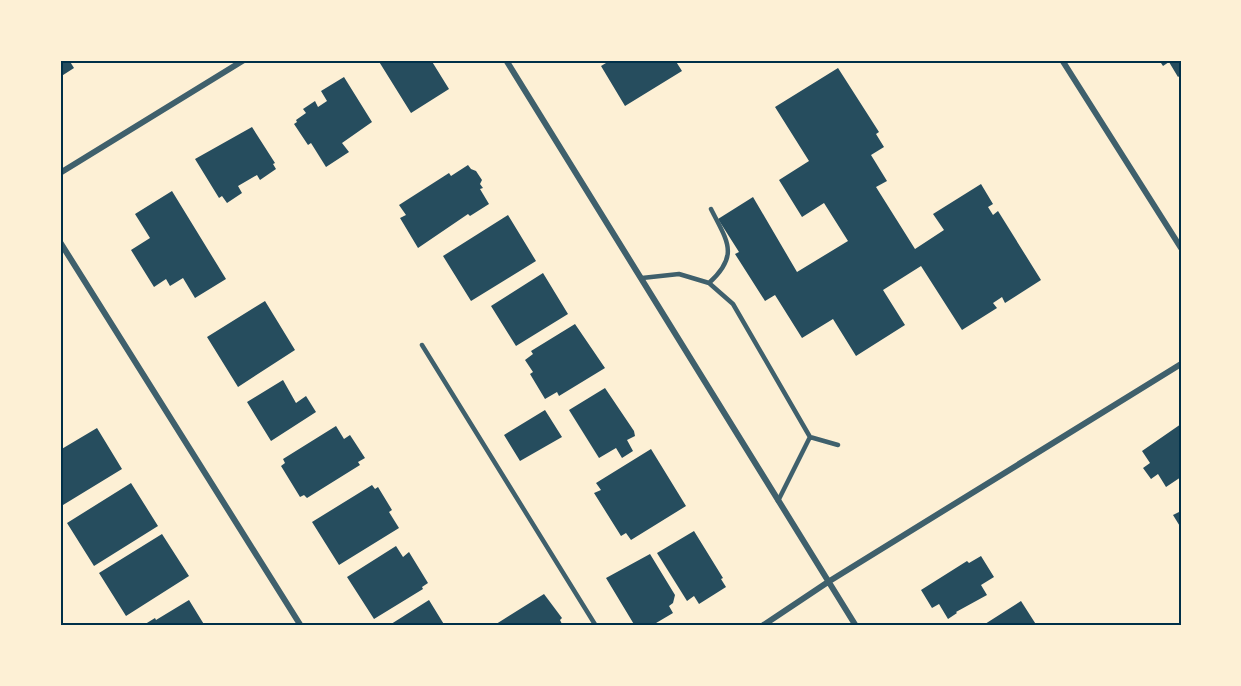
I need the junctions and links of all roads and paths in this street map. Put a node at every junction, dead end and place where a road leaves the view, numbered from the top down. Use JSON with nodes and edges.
{"nodes":[{"id":1,"x":243,"y":60,"type":"edge"},
{"id":2,"x":506,"y":60,"type":"edge"},
{"id":3,"x":1062,"y":60,"type":"edge"},
{"id":4,"x":60,"y":173,"type":"edge"},
{"id":5,"x":711,"y":209,"type":"dead end"},
{"id":6,"x":60,"y":242,"type":"edge"},
{"id":7,"x":1181,"y":248,"type":"edge"},
{"id":8,"x":642,"y":278,"type":"junction"},
{"id":9,"x":709,"y":283,"type":"junction"},
{"id":10,"x":422,"y":345,"type":"dead end"},
{"id":11,"x":1181,"y":364,"type":"edge"},
{"id":12,"x":810,"y":437,"type":"junction"},
{"id":13,"x":838,"y":445,"type":"dead end"},
{"id":14,"x":778,"y":501,"type":"junction"},
{"id":15,"x":828,"y":582,"type":"junction"},
{"id":16,"x":301,"y":626,"type":"edge"},
{"id":17,"x":596,"y":626,"type":"edge"},
{"id":18,"x":762,"y":626,"type":"edge"},
{"id":19,"x":856,"y":626,"type":"edge"}],
"edges":[{"from":1,"to":4,"type":"street"},
{"from":2,"to":8,"type":"street"},
{"from":3,"to":7,"type":"street"},
{"from":5,"to":9,"type":"lane"},
{"from":6,"to":16,"type":"street"},
{"from":8,"to":9,"type":"lane"},
{"from":8,"to":14,"type":"street"},
{"from":9,"to":12,"type":"lane"},
{"from":10,"to":17,"type":"lane"},
{"from":11,"to":15,"type":"street"},
{"from":12,"to":13,"type":"lane"},
{"from":12,"to":14,"type":"lane"},
{"from":14,"to":15,"type":"street"},
{"from":15,"to":18,"type":"street"},
{"from":15,"to":19,"type":"street"}]}
